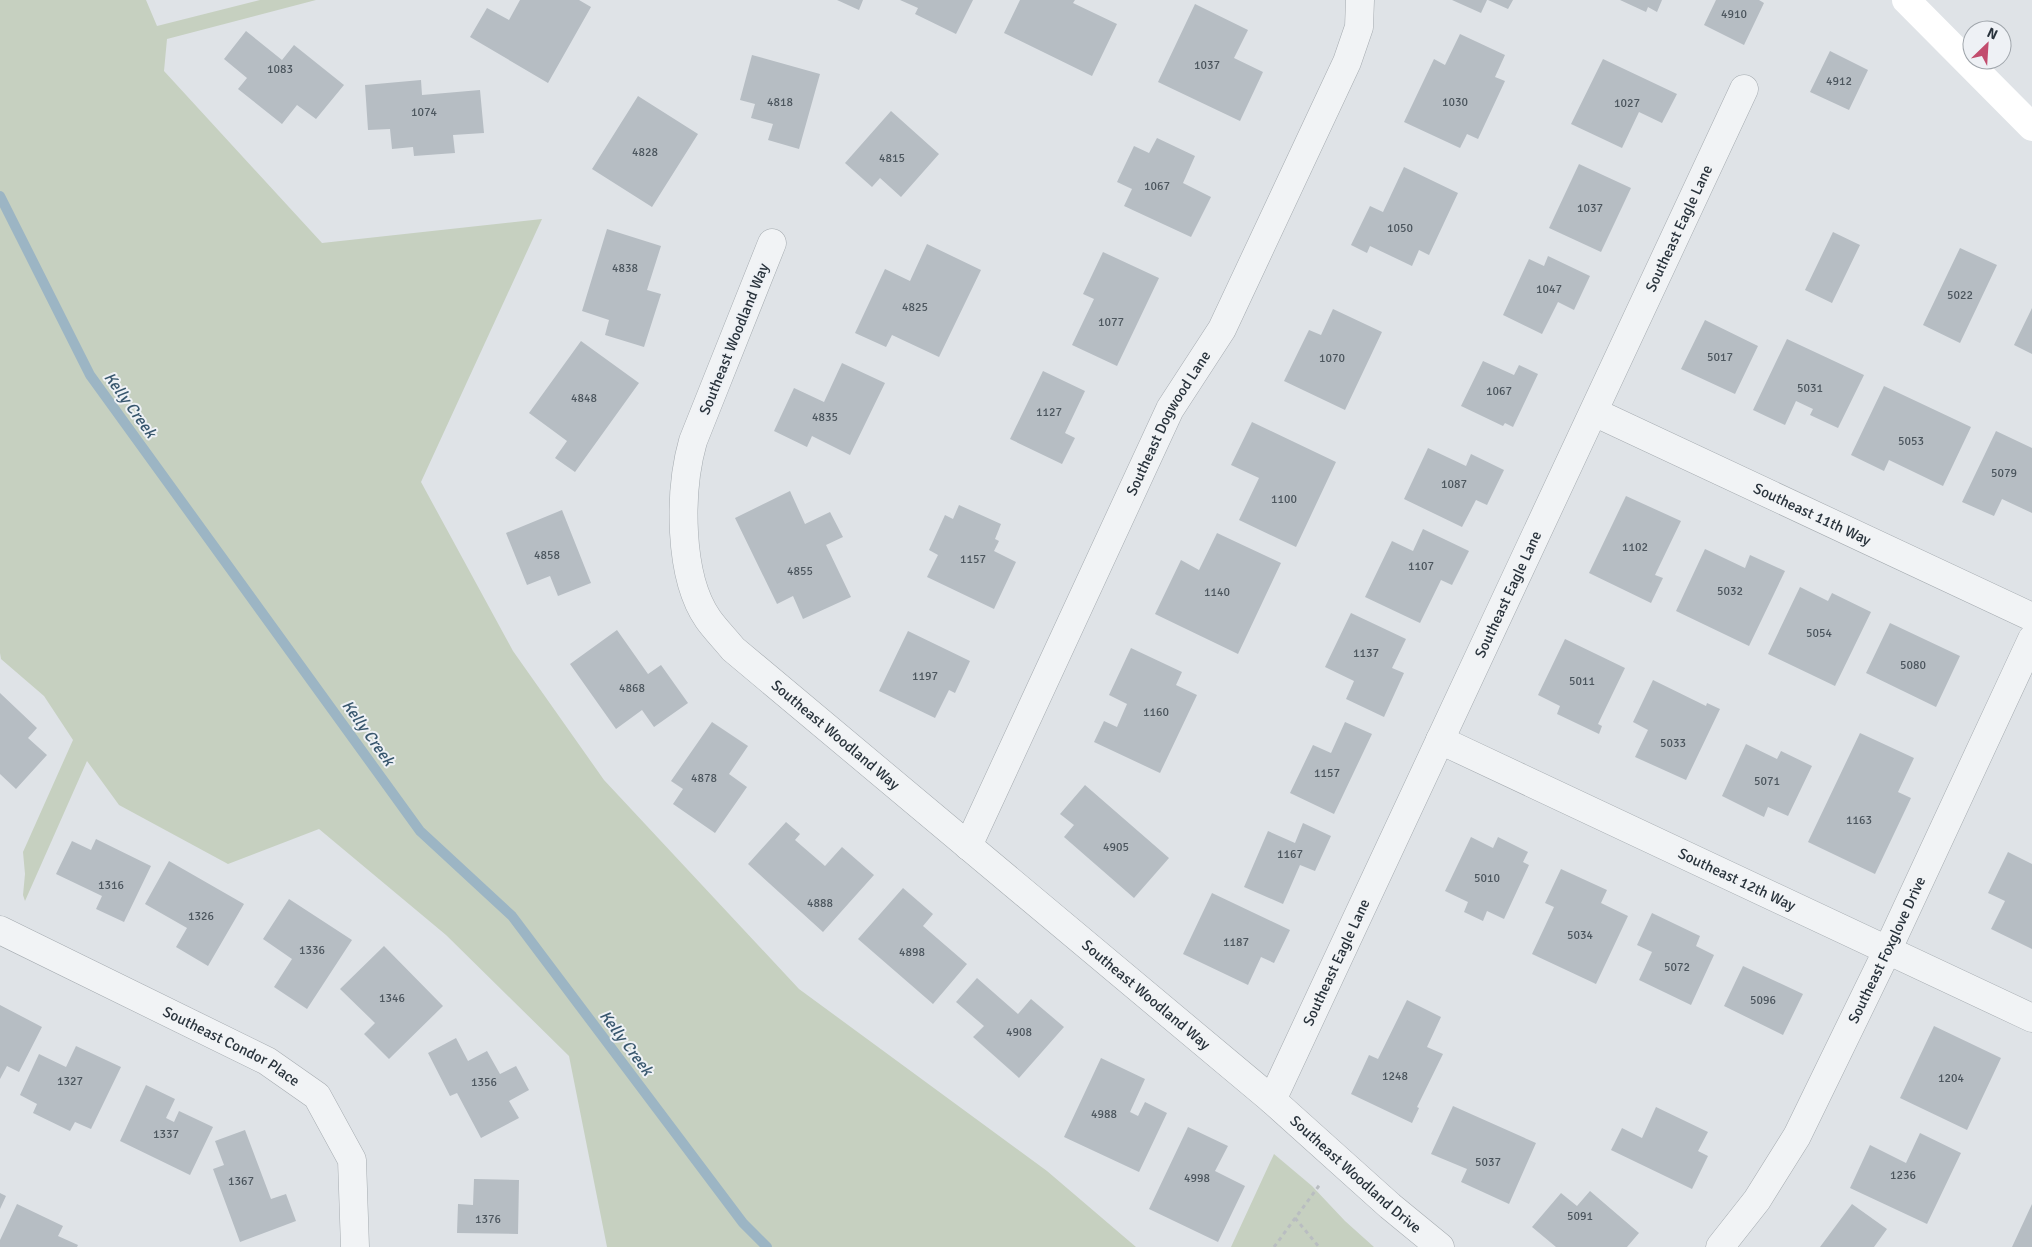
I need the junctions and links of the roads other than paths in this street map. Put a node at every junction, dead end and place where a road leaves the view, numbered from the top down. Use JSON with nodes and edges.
{"nodes":[{"id":1,"x":1360,"y":0,"type":"edge"},
{"id":2,"x":1906,"y":0,"type":"edge"},
{"id":3,"x":1744,"y":89,"type":"dead end"},
{"id":4,"x":2032,"y":126,"type":"edge"},
{"id":5,"x":772,"y":243,"type":"dead end"},
{"id":6,"x":1594,"y":412,"type":"junction"},
{"id":7,"x":2032,"y":617,"type":"edge"},
{"id":8,"x":2032,"y":639,"type":"edge"},
{"id":9,"x":1440,"y":740,"type":"junction"},
{"id":10,"x":968,"y":846,"type":"junction"},
{"id":11,"x":0,"y":930,"type":"edge"},
{"id":12,"x":1887,"y":951,"type":"junction"},
{"id":13,"x":2032,"y":1018,"type":"edge"},
{"id":14,"x":1272,"y":1100,"type":"junction"},
{"id":15,"x":354,"y":1247,"type":"edge"},
{"id":16,"x":1440,"y":1247,"type":"edge"},
{"id":17,"x":1720,"y":1247,"type":"edge"}],
"edges":[{"from":1,"to":10,"type":"street","name":"Southeast Dogwood Lane"},
{"from":2,"to":4,"type":"main road"},
{"from":3,"to":6,"type":"street","name":"Southeast Eagle Lane"},
{"from":5,"to":10,"type":"street","name":"Southeast Woodland Way"},
{"from":6,"to":7,"type":"street","name":"Southeast 11th Way"},
{"from":6,"to":9,"type":"street","name":"Southeast Eagle Lane"},
{"from":8,"to":12,"type":"street","name":"Southeast Foxglove Drive"},
{"from":9,"to":12,"type":"street","name":"Southeast 12th Way"},
{"from":9,"to":14,"type":"street","name":"Southeast Eagle Lane"},
{"from":10,"to":14,"type":"street","name":"Southeast Woodland Way"},
{"from":11,"to":15,"type":"street","name":"Southeast Condor Place"},
{"from":12,"to":13,"type":"street","name":"Southeast 12th Way"},
{"from":12,"to":17,"type":"street","name":"Southeast Foxglove Drive"},
{"from":14,"to":16,"type":"street","name":"Southeast Woodland Drive"}]}
